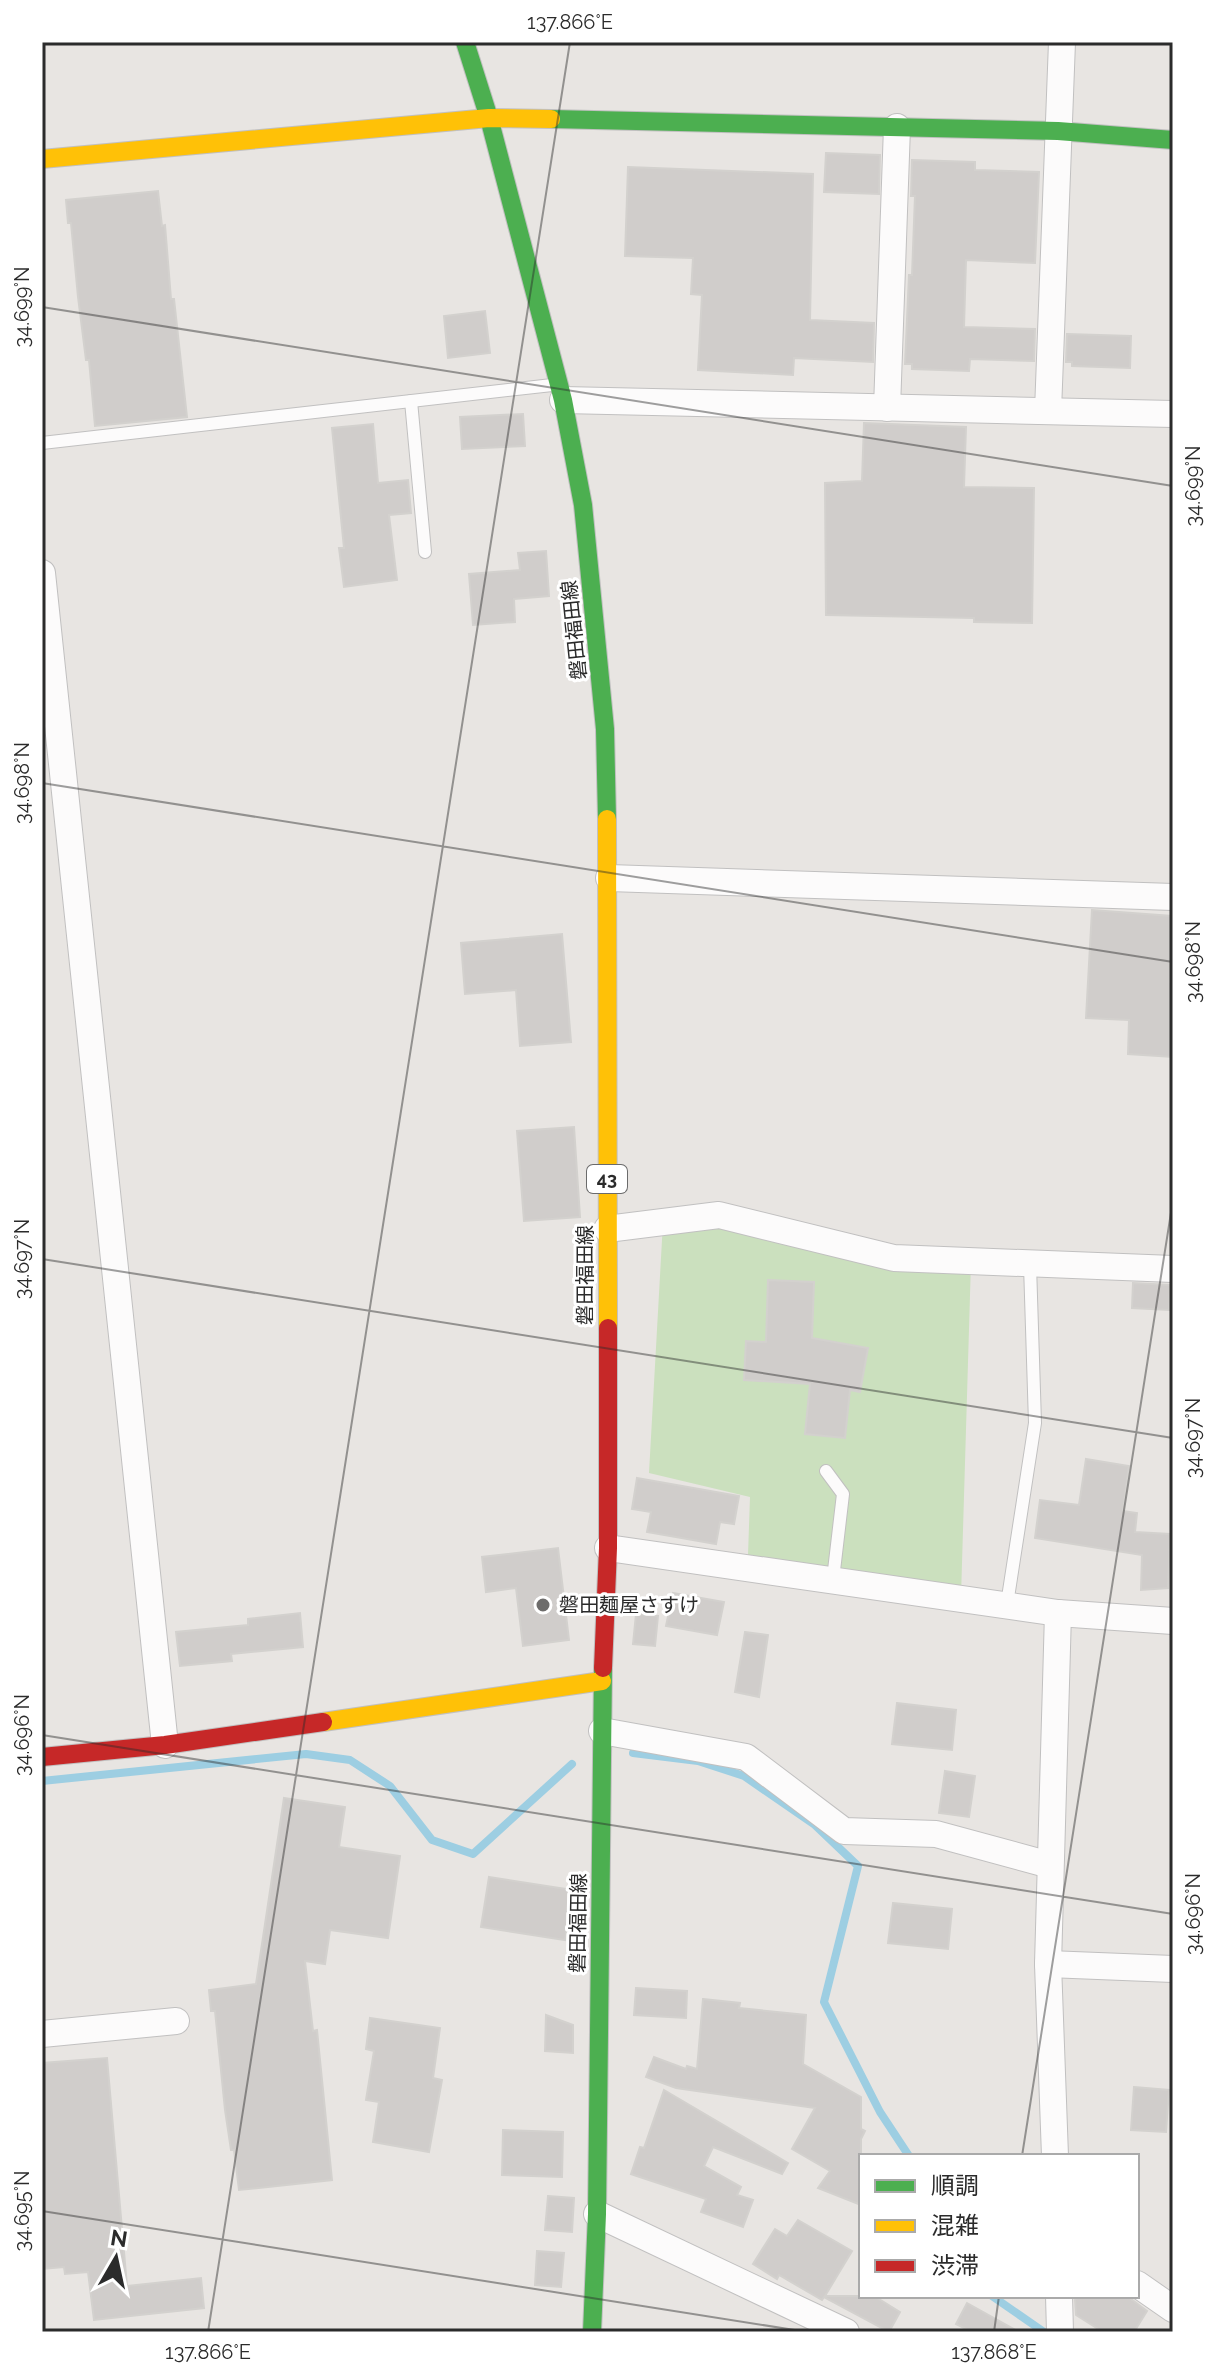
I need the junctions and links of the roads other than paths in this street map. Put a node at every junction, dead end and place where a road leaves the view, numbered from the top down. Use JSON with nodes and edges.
{"nodes":[{"id":1,"x":465,"y":42,"type":"edge"},
{"id":2,"x":1062,"y":42,"type":"edge"},
{"id":3,"x":489,"y":118,"type":"junction"},
{"id":4,"x":897,"y":127,"type":"junction"},
{"id":5,"x":1058,"y":131,"type":"junction"},
{"id":6,"x":1173,"y":140,"type":"edge"},
{"id":7,"x":42,"y":159,"type":"edge"},
{"id":8,"x":561,"y":392,"type":"junction"},
{"id":9,"x":411,"y":401,"type":"junction"},
{"id":10,"x":887,"y":408,"type":"junction"},
{"id":11,"x":1048,"y":411,"type":"junction"},
{"id":12,"x":1173,"y":414,"type":"edge"},
{"id":13,"x":42,"y":443,"type":"edge"},
{"id":14,"x":425,"y":552,"type":"dead end"},
{"id":15,"x":42,"y":573,"type":"edge"},
{"id":16,"x":609,"y":878,"type":"junction"},
{"id":17,"x":1173,"y":897,"type":"edge"},
{"id":18,"x":607,"y":1229,"type":"junction"},
{"id":19,"x":1030,"y":1265,"type":"junction"},
{"id":20,"x":1173,"y":1269,"type":"edge"},
{"id":21,"x":826,"y":1471,"type":"dead end"},
{"id":22,"x":608,"y":1548,"type":"junction"},
{"id":23,"x":833,"y":1579,"type":"junction"},
{"id":24,"x":1007,"y":1604,"type":"junction"},
{"id":25,"x":1058,"y":1613,"type":"junction"},
{"id":26,"x":1173,"y":1621,"type":"edge"},
{"id":27,"x":602,"y":1681,"type":"junction"},
{"id":28,"x":602,"y":1731,"type":"junction"},
{"id":29,"x":165,"y":1745,"type":"junction"},
{"id":30,"x":42,"y":1757,"type":"edge"},
{"id":31,"x":1050,"y":1865,"type":"junction"},
{"id":32,"x":1048,"y":1964,"type":"junction"},
{"id":33,"x":1173,"y":1969,"type":"edge"},
{"id":34,"x":176,"y":2021,"type":"dead end"},
{"id":35,"x":42,"y":2034,"type":"edge"},
{"id":36,"x":1055,"y":2154,"type":"edge"},
{"id":37,"x":597,"y":2214,"type":"junction"},
{"id":38,"x":1139,"y":2285,"type":"edge"},
{"id":39,"x":1059,"y":2298,"type":"edge"},
{"id":40,"x":1173,"y":2309,"type":"edge"},
{"id":41,"x":592,"y":2332,"type":"edge"},
{"id":42,"x":846,"y":2332,"type":"edge"},
{"id":43,"x":1060,"y":2332,"type":"edge"}],
"edges":[{"from":1,"to":3,"type":"main road","name":"磐田福田線","number":"43"},
{"from":2,"to":5,"type":"street"},
{"from":3,"to":4,"type":"main road"},
{"from":3,"to":7,"type":"main road"},
{"from":3,"to":8,"type":"main road","name":"磐田福田線","number":"43"},
{"from":4,"to":5,"type":"main road"},
{"from":4,"to":10,"type":"street"},
{"from":5,"to":6,"type":"main road"},
{"from":5,"to":11,"type":"street"},
{"from":8,"to":9,"type":"lane"},
{"from":8,"to":10,"type":"street"},
{"from":8,"to":16,"type":"main road","name":"磐田福田線","number":"43"},
{"from":9,"to":13,"type":"lane"},
{"from":9,"to":14,"type":"lane"},
{"from":10,"to":11,"type":"street"},
{"from":11,"to":12,"type":"street"},
{"from":15,"to":29,"type":"street"},
{"from":16,"to":17,"type":"street"},
{"from":16,"to":18,"type":"main road","name":"磐田福田線","number":"43"},
{"from":18,"to":19,"type":"street"},
{"from":18,"to":22,"type":"main road","name":"磐田福田線","number":"43"},
{"from":19,"to":20,"type":"street"},
{"from":19,"to":24,"type":"lane"},
{"from":21,"to":23,"type":"lane"},
{"from":22,"to":23,"type":"street"},
{"from":22,"to":27,"type":"main road","name":"磐田福田線","number":"43"},
{"from":23,"to":24,"type":"street"},
{"from":24,"to":25,"type":"street"},
{"from":25,"to":26,"type":"street"},
{"from":25,"to":31,"type":"street"},
{"from":27,"to":28,"type":"main road","name":"磐田福田線","number":"43"},
{"from":27,"to":29,"type":"main road"},
{"from":28,"to":31,"type":"street"},
{"from":28,"to":37,"type":"main road","name":"磐田福田線","number":"43"},
{"from":29,"to":30,"type":"main road"},
{"from":31,"to":32,"type":"street"},
{"from":32,"to":33,"type":"street"},
{"from":32,"to":36,"type":"street"},
{"from":34,"to":35,"type":"street"},
{"from":37,"to":41,"type":"main road","name":"磐田福田線","number":"43"},
{"from":37,"to":42,"type":"street"},
{"from":38,"to":40,"type":"street"},
{"from":39,"to":43,"type":"street"}]}
